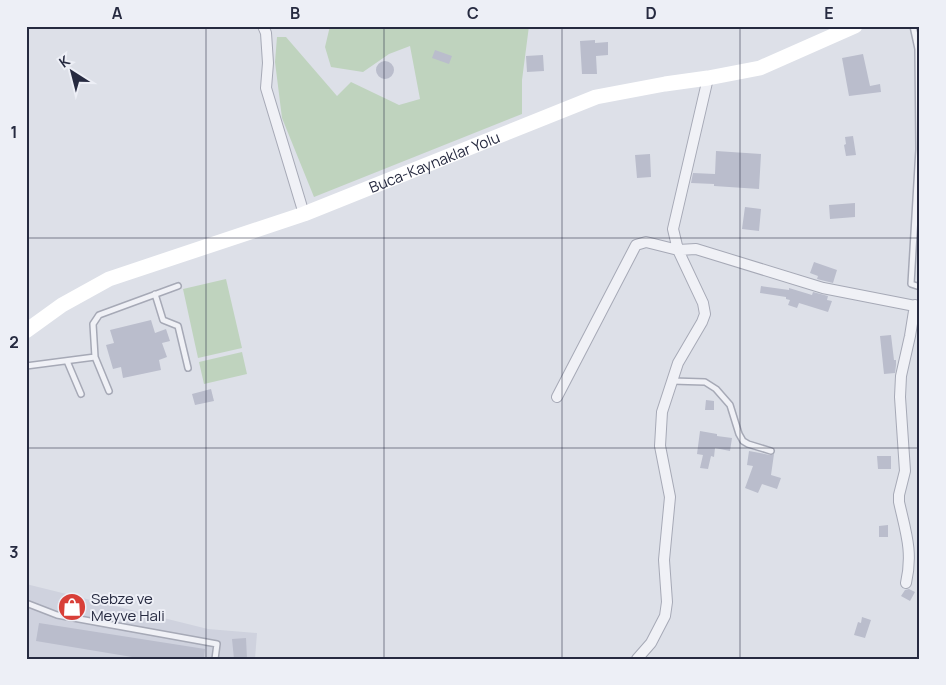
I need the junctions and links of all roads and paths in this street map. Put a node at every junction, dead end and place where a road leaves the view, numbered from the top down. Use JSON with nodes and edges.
{"nodes":[{"id":1,"x":263,"y":26,"type":"edge"},
{"id":2,"x":854,"y":26,"type":"edge"},
{"id":3,"x":913,"y":26,"type":"edge"},
{"id":4,"x":708,"y":78,"type":"junction"},
{"id":5,"x":304,"y":214,"type":"junction"},
{"id":6,"x":678,"y":250,"type":"junction"},
{"id":7,"x":178,"y":286,"type":"dead end"},
{"id":8,"x":920,"y":286,"type":"edge"},
{"id":9,"x":155,"y":294,"type":"junction"},
{"id":10,"x":917,"y":306,"type":"edge"},
{"id":11,"x":26,"y":331,"type":"edge"},
{"id":12,"x":95,"y":357,"type":"junction"},
{"id":13,"x":67,"y":361,"type":"junction"},
{"id":14,"x":26,"y":366,"type":"edge"},
{"id":15,"x":188,"y":368,"type":"dead end"},
{"id":16,"x":672,"y":381,"type":"junction"},
{"id":17,"x":109,"y":391,"type":"dead end"},
{"id":18,"x":81,"y":394,"type":"dead end"},
{"id":19,"x":557,"y":397,"type":"dead end"},
{"id":20,"x":770,"y":451,"type":"dead end"},
{"id":21,"x":906,"y":583,"type":"dead end"},
{"id":22,"x":26,"y":603,"type":"edge"},
{"id":23,"x":215,"y":659,"type":"edge"},
{"id":24,"x":637,"y":659,"type":"edge"}],
"edges":[{"from":1,"to":5,"type":"street"},
{"from":2,"to":4,"type":"street","name":"Buca-Kaynaklar Yolu"},
{"from":3,"to":8,"type":"lane"},
{"from":4,"to":5,"type":"street","name":"Buca-Kaynaklar Yolu"},
{"from":4,"to":6,"type":"street"},
{"from":5,"to":11,"type":"street","name":"Buca-Kaynaklar Yolu"},
{"from":6,"to":10,"type":"street"},
{"from":6,"to":16,"type":"street"},
{"from":6,"to":19,"type":"street"},
{"from":7,"to":9,"type":"lane"},
{"from":9,"to":12,"type":"lane"},
{"from":9,"to":15,"type":"lane"},
{"from":10,"to":21,"type":"street"},
{"from":12,"to":13,"type":"lane"},
{"from":12,"to":17,"type":"lane"},
{"from":13,"to":14,"type":"lane"},
{"from":13,"to":18,"type":"lane"},
{"from":16,"to":20,"type":"lane"},
{"from":16,"to":24,"type":"street"},
{"from":22,"to":23,"type":"lane"}]}
